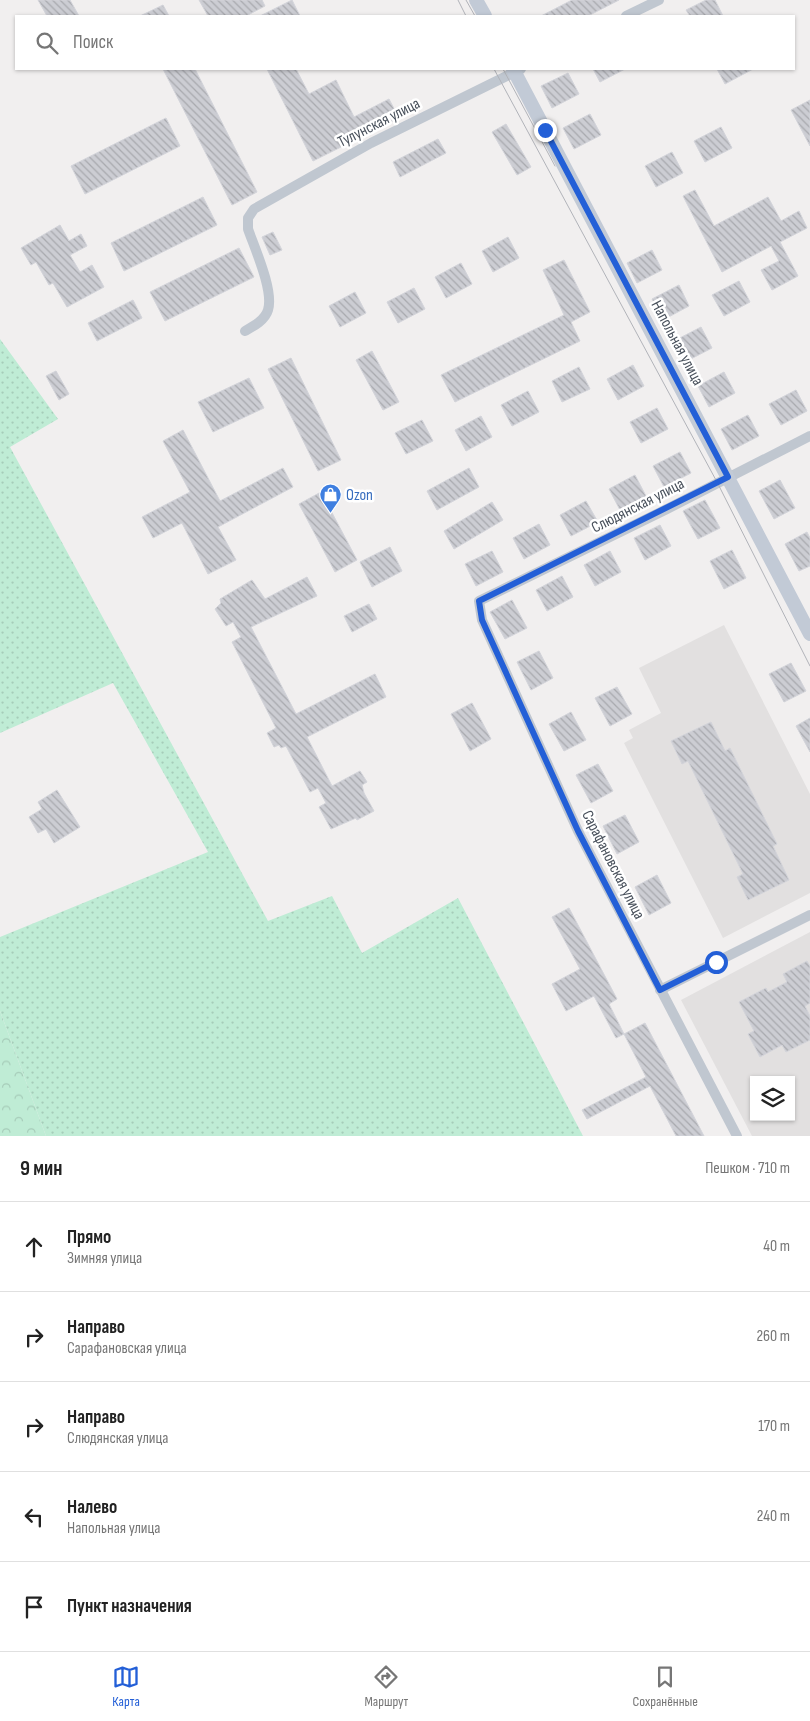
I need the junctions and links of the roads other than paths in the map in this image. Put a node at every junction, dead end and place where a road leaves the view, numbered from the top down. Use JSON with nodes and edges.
{"nodes":[{"id":1,"x":476,"y":0,"type":"edge"},
{"id":2,"x":659,"y":0,"type":"edge"},
{"id":3,"x":484,"y":15,"type":"edge"},
{"id":4,"x":628,"y":15,"type":"edge"},
{"id":5,"x":516,"y":70,"type":"edge"},
{"id":6,"x":245,"y":331,"type":"dead end"},
{"id":7,"x":810,"y":436,"type":"edge"},
{"id":8,"x":728,"y":477,"type":"junction"},
{"id":9,"x":479,"y":601,"type":"joint"},
{"id":10,"x":810,"y":634,"type":"edge"},
{"id":11,"x":810,"y":915,"type":"edge"},
{"id":12,"x":660,"y":990,"type":"junction"},
{"id":13,"x":737,"y":1136,"type":"edge"}],
"edges":[{"from":1,"to":3,"type":"street"},
{"from":2,"to":4,"type":"street"},
{"from":5,"to":6,"type":"street","name":"Тулунская улица"},
{"from":5,"to":8,"type":"street","name":"Напольная улица"},
{"from":7,"to":8,"type":"street","name":"Слюдянская улица"},
{"from":8,"to":9,"type":"street","name":"Слюдянская улица"},
{"from":8,"to":10,"type":"street","name":"Напольная улица"},
{"from":9,"to":12,"type":"street","name":"Сарафановская улица"},
{"from":11,"to":12,"type":"street"},
{"from":12,"to":13,"type":"street","name":"Сарафановская улица"}]}
